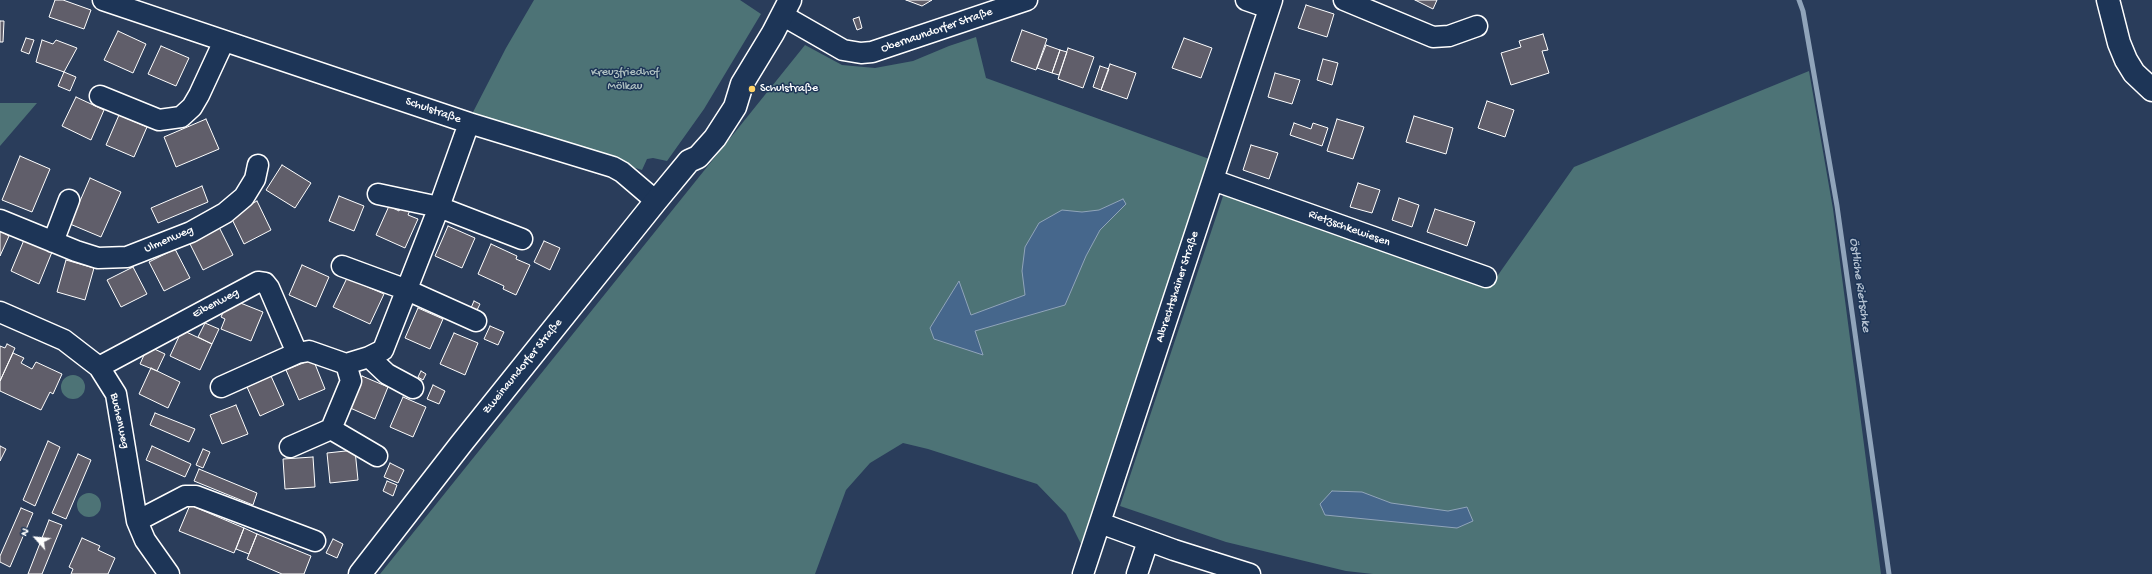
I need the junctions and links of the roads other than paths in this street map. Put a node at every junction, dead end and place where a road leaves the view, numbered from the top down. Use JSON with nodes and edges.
{"nodes":[{"id":1,"x":103,"y":0,"type":"edge"},
{"id":2,"x":1027,"y":0,"type":"edge"},
{"id":3,"x":1246,"y":0,"type":"edge"},
{"id":4,"x":1344,"y":0,"type":"edge"},
{"id":5,"x":2108,"y":0,"type":"edge"},
{"id":6,"x":1270,"y":4,"type":"edge"},
{"id":7,"x":786,"y":8,"type":"edge"},
{"id":8,"x":1477,"y":26,"type":"dead end"},
{"id":9,"x":224,"y":42,"type":"junction"},
{"id":10,"x":2152,"y":90,"type":"edge"},
{"id":11,"x":100,"y":96,"type":"dead end"},
{"id":12,"x":468,"y":123,"type":"junction"},
{"id":13,"x":258,"y":165,"type":"dead end"},
{"id":14,"x":1213,"y":180,"type":"junction"},
{"id":15,"x":378,"y":194,"type":"dead end"},
{"id":16,"x":69,"y":200,"type":"dead end"},
{"id":17,"x":656,"y":201,"type":"junction"},
{"id":18,"x":439,"y":207,"type":"junction"},
{"id":19,"x":0,"y":220,"type":"edge"},
{"id":20,"x":522,"y":239,"type":"dead end"},
{"id":21,"x":53,"y":242,"type":"junction"},
{"id":22,"x":342,"y":266,"type":"dead end"},
{"id":23,"x":1486,"y":277,"type":"dead end"},
{"id":24,"x":407,"y":290,"type":"junction"},
{"id":25,"x":0,"y":312,"type":"edge"},
{"id":26,"x":476,"y":321,"type":"dead end"},
{"id":27,"x":296,"y":353,"type":"junction"},
{"id":28,"x":369,"y":357,"type":"junction"},
{"id":29,"x":346,"y":364,"type":"junction"},
{"id":30,"x":99,"y":367,"type":"junction"},
{"id":31,"x":221,"y":387,"type":"dead end"},
{"id":32,"x":412,"y":388,"type":"dead end"},
{"id":33,"x":331,"y":429,"type":"junction"},
{"id":34,"x":290,"y":447,"type":"dead end"},
{"id":35,"x":377,"y":456,"type":"dead end"},
{"id":36,"x":137,"y":521,"type":"junction"},
{"id":37,"x":1100,"y":523,"type":"junction"},
{"id":38,"x":1148,"y":541,"type":"junction"},
{"id":39,"x":315,"y":542,"type":"dead end"},
{"id":40,"x":169,"y":574,"type":"edge"},
{"id":41,"x":360,"y":574,"type":"edge"},
{"id":42,"x":1083,"y":574,"type":"edge"},
{"id":43,"x":1137,"y":574,"type":"edge"},
{"id":44,"x":1250,"y":574,"type":"edge"}],
"edges":[{"from":1,"to":9,"type":"street","name":"Schulstraße"},
{"from":2,"to":7,"type":"street","name":"Obernaundorfer Straße"},
{"from":3,"to":6,"type":"street"},
{"from":4,"to":8,"type":"street"},
{"from":5,"to":10,"type":"street"},
{"from":6,"to":14,"type":"street","name":"Albrechtshainer Straße"},
{"from":7,"to":17,"type":"street","name":"Zweinaundorfer Straße"},
{"from":9,"to":11,"type":"street"},
{"from":9,"to":12,"type":"street","name":"Schulstraße"},
{"from":12,"to":17,"type":"street","name":"Schulstraße"},
{"from":12,"to":18,"type":"street"},
{"from":13,"to":21,"type":"street","name":"Ulmenweg"},
{"from":14,"to":23,"type":"street","name":"Rietzschkewiesen"},
{"from":14,"to":37,"type":"street","name":"Albrechtshainer Straße"},
{"from":15,"to":18,"type":"street"},
{"from":16,"to":21,"type":"street"},
{"from":17,"to":41,"type":"street","name":"Zweinaundorfer Straße"},
{"from":18,"to":20,"type":"street"},
{"from":18,"to":24,"type":"street"},
{"from":19,"to":21,"type":"street","name":"Ulmenweg"},
{"from":22,"to":24,"type":"street"},
{"from":24,"to":26,"type":"street"},
{"from":24,"to":28,"type":"street"},
{"from":25,"to":30,"type":"street","name":"Buchenweg"},
{"from":27,"to":29,"type":"street"},
{"from":27,"to":30,"type":"street","name":"Eibenweg"},
{"from":27,"to":31,"type":"street"},
{"from":28,"to":29,"type":"street"},
{"from":28,"to":32,"type":"street"},
{"from":29,"to":33,"type":"street"},
{"from":30,"to":36,"type":"street","name":"Buchenweg"},
{"from":33,"to":34,"type":"street"},
{"from":33,"to":35,"type":"street"},
{"from":36,"to":39,"type":"street"},
{"from":36,"to":40,"type":"street","name":"Buchenweg"},
{"from":37,"to":38,"type":"street"},
{"from":37,"to":42,"type":"street","name":"Albrechtshainer Straße"},
{"from":38,"to":43,"type":"street"},
{"from":38,"to":44,"type":"street"}]}
